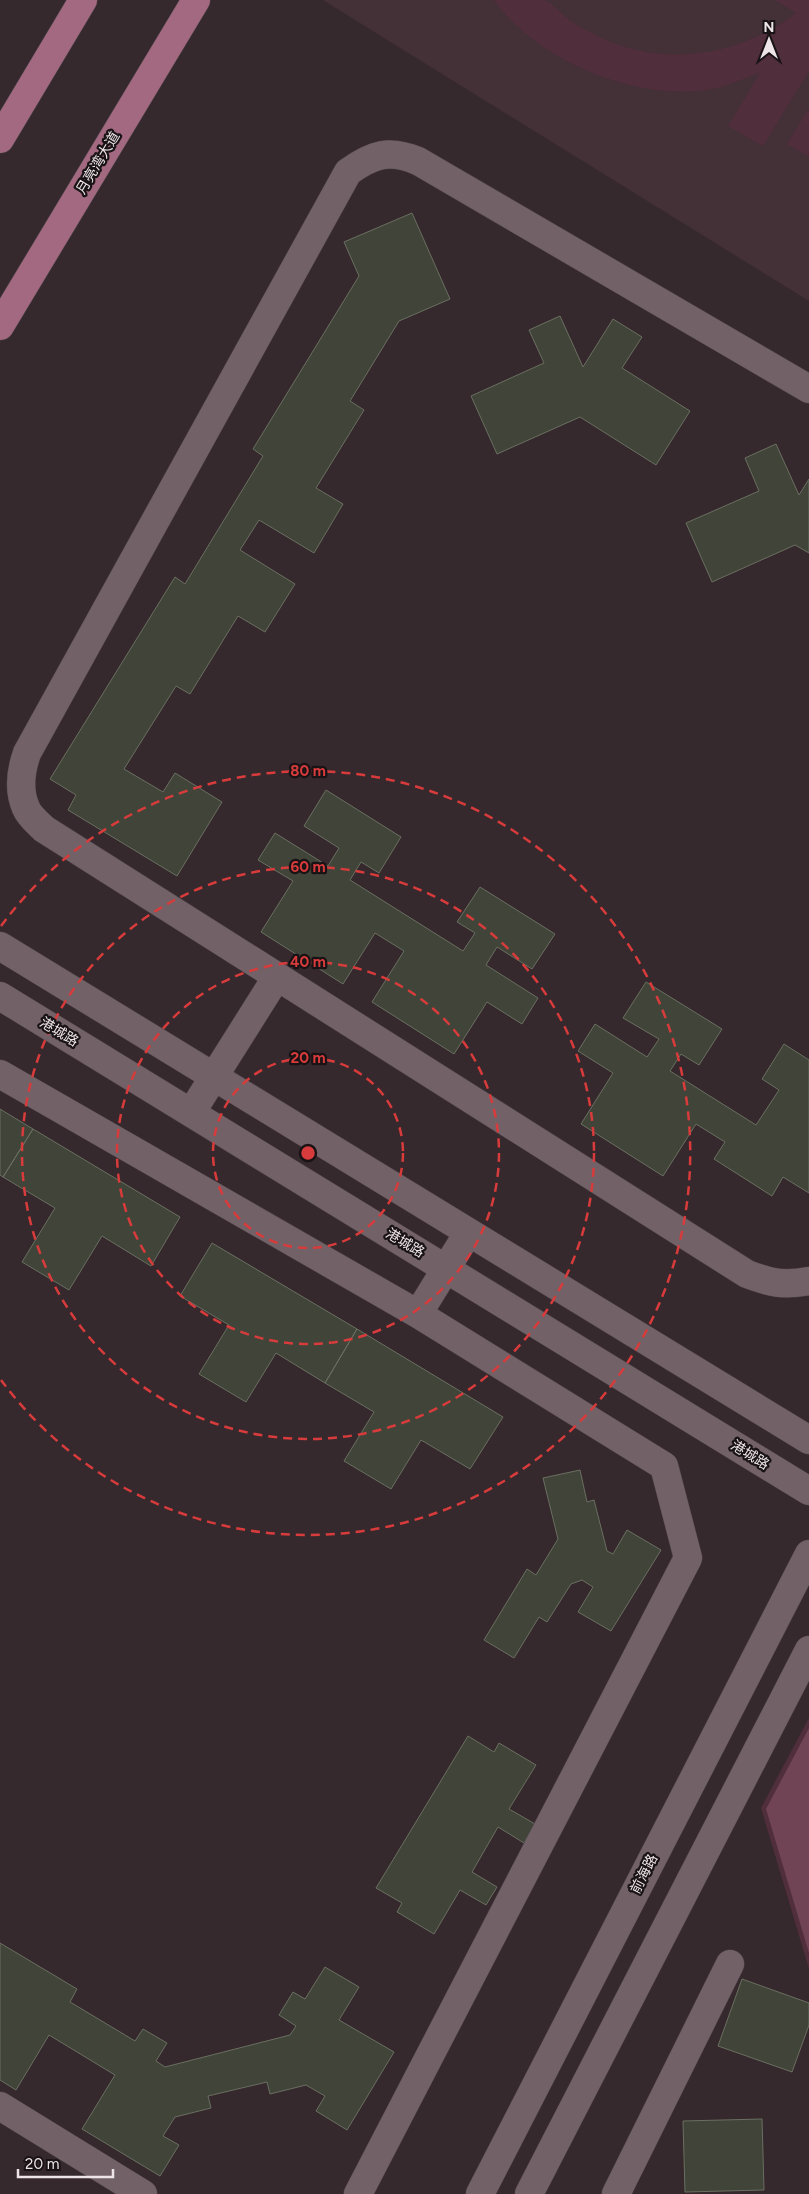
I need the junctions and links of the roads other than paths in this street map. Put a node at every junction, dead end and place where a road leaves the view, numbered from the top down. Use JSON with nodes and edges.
{"nodes":[{"id":1,"x":82,"y":0,"type":"edge"},
{"id":2,"x":196,"y":0,"type":"edge"},
{"id":3,"x":0,"y":139,"type":"edge"},
{"id":4,"x":0,"y":326,"type":"edge"},
{"id":5,"x":809,"y":389,"type":"edge"},
{"id":6,"x":0,"y":946,"type":"edge"},
{"id":7,"x":276,"y":978,"type":"junction"},
{"id":8,"x":0,"y":996,"type":"edge"},
{"id":9,"x":0,"y":1074,"type":"edge"},
{"id":10,"x":214,"y":1077,"type":"junction"},
{"id":11,"x":191,"y":1113,"type":"junction"},
{"id":12,"x":468,"y":1233,"type":"junction"},
{"id":13,"x":446,"y":1268,"type":"junction"},
{"id":14,"x":809,"y":1281,"type":"edge"},
{"id":15,"x":418,"y":1314,"type":"junction"},
{"id":16,"x":809,"y":1440,"type":"edge"},
{"id":17,"x":809,"y":1491,"type":"edge"},
{"id":18,"x":809,"y":1554,"type":"edge"},
{"id":19,"x":809,"y":1650,"type":"edge"},
{"id":20,"x":730,"y":1964,"type":"dead end"},
{"id":21,"x":0,"y":2106,"type":"edge"},
{"id":22,"x":143,"y":2194,"type":"edge"},
{"id":23,"x":358,"y":2194,"type":"edge"},
{"id":24,"x":480,"y":2194,"type":"edge"},
{"id":25,"x":529,"y":2194,"type":"edge"},
{"id":26,"x":616,"y":2194,"type":"edge"}],
"edges":[{"from":1,"to":3,"type":"main road"},
{"from":2,"to":4,"type":"main road","name":"月亮湾大道"},
{"from":5,"to":7,"type":"street"},
{"from":6,"to":10,"type":"street"},
{"from":7,"to":10,"type":"street"},
{"from":7,"to":14,"type":"street"},
{"from":8,"to":11,"type":"street","name":"港城路"},
{"from":9,"to":15,"type":"street"},
{"from":10,"to":11,"type":"street"},
{"from":10,"to":12,"type":"street"},
{"from":11,"to":13,"type":"street","name":"港城路"},
{"from":12,"to":13,"type":"street"},
{"from":12,"to":16,"type":"street"},
{"from":13,"to":15,"type":"street"},
{"from":13,"to":17,"type":"street","name":"港城路"},
{"from":15,"to":23,"type":"street"},
{"from":18,"to":24,"type":"street","name":"前海路"},
{"from":19,"to":25,"type":"street"},
{"from":20,"to":26,"type":"street"},
{"from":21,"to":22,"type":"street"}]}
